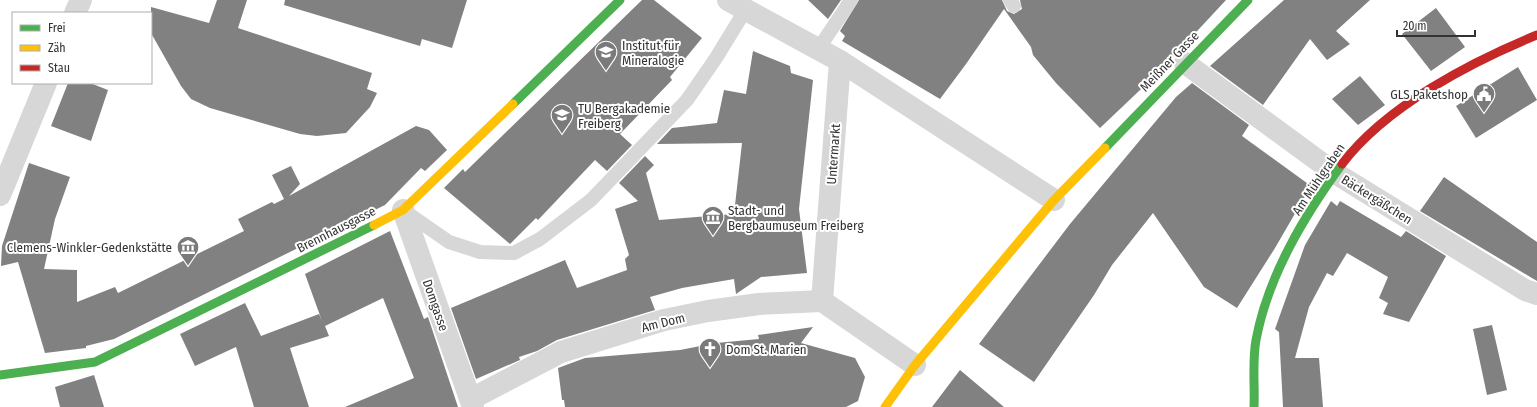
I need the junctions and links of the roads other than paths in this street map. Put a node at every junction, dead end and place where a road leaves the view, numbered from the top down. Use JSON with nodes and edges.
{"nodes":[{"id":1,"x":80,"y":0,"type":"edge"},
{"id":2,"x":620,"y":0,"type":"edge"},
{"id":3,"x":851,"y":0,"type":"edge"},
{"id":4,"x":1248,"y":0,"type":"edge"},
{"id":5,"x":737,"y":5,"type":"edge"},
{"id":6,"x":75,"y":12,"type":"edge"},
{"id":7,"x":1537,"y":35,"type":"edge"},
{"id":8,"x":819,"y":48,"type":"junction"},
{"id":9,"x":840,"y":61,"type":"junction"},
{"id":10,"x":1185,"y":64,"type":"junction"},
{"id":11,"x":46,"y":84,"type":"edge"},
{"id":12,"x":1335,"y":173,"type":"junction"},
{"id":13,"x":0,"y":195,"type":"edge"},
{"id":14,"x":1054,"y":200,"type":"junction"},
{"id":15,"x":403,"y":210,"type":"junction"},
{"id":16,"x":1537,"y":294,"type":"edge"},
{"id":17,"x":822,"y":301,"type":"junction"},
{"id":18,"x":915,"y":365,"type":"junction"},
{"id":19,"x":0,"y":375,"type":"edge"},
{"id":20,"x":472,"y":403,"type":"edge"},
{"id":21,"x":886,"y":407,"type":"edge"},
{"id":22,"x":1254,"y":407,"type":"edge"}],
"edges":[{"from":1,"to":6,"type":"street"},
{"from":2,"to":15,"type":"street","name":"Brennhausgasse"},
{"from":3,"to":8,"type":"lane"},
{"from":4,"to":10,"type":"street","name":"Meißner Gasse"},
{"from":5,"to":8,"type":"street"},
{"from":5,"to":15,"type":"lane"},
{"from":7,"to":12,"type":"street","name":"Am Mühlgraben"},
{"from":8,"to":9,"type":"street"},
{"from":9,"to":14,"type":"street"},
{"from":9,"to":17,"type":"street","name":"Untermarkt"},
{"from":10,"to":12,"type":"street","name":"Bäckergäßchen"},
{"from":10,"to":14,"type":"street","name":"Meißner Gasse"},
{"from":11,"to":13,"type":"street"},
{"from":12,"to":16,"type":"street","name":"Bäckergäßchen"},
{"from":12,"to":22,"type":"street","name":"Am Mühlgraben"},
{"from":14,"to":18,"type":"street"},
{"from":15,"to":19,"type":"street","name":"Brennhausgasse"},
{"from":15,"to":20,"type":"street","name":"Domgasse"},
{"from":17,"to":18,"type":"street"},
{"from":17,"to":20,"type":"street","name":"Am Dom"},
{"from":18,"to":21,"type":"street"}]}
